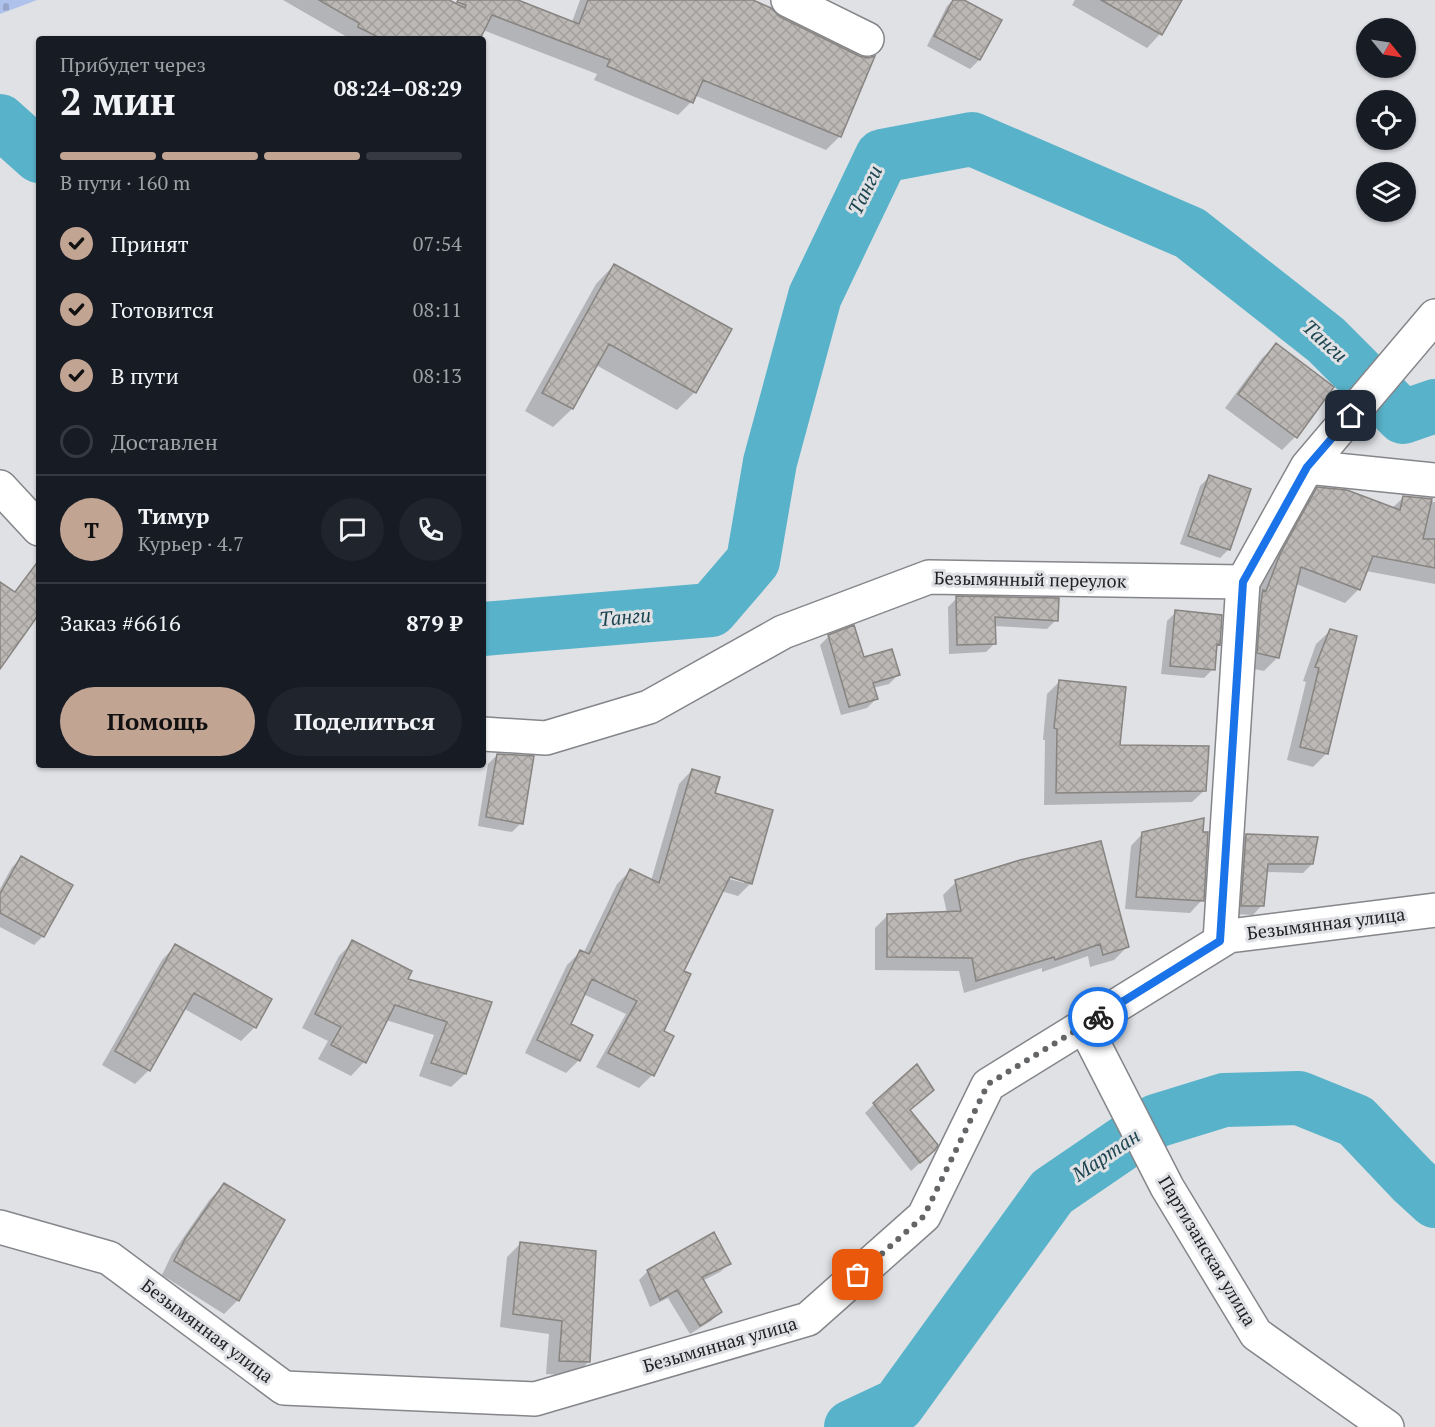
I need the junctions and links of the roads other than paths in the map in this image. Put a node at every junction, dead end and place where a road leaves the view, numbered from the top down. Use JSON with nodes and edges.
{"nodes":[{"id":1,"x":788,"y":0,"type":"edge"},
{"id":2,"x":867,"y":39,"type":"dead end"},
{"id":3,"x":1435,"y":316,"type":"edge"},
{"id":4,"x":1308,"y":466,"type":"junction"},
{"id":5,"x":1435,"y":480,"type":"edge"},
{"id":6,"x":0,"y":487,"type":"edge"},
{"id":7,"x":36,"y":526,"type":"edge"},
{"id":8,"x":1243,"y":582,"type":"junction"},
{"id":9,"x":486,"y":734,"type":"edge"},
{"id":10,"x":1435,"y":910,"type":"edge"},
{"id":11,"x":1220,"y":941,"type":"junction"},
{"id":12,"x":1084,"y":1025,"type":"junction"},
{"id":13,"x":0,"y":1227,"type":"edge"},
{"id":14,"x":1387,"y":1427,"type":"edge"}],
"edges":[{"from":1,"to":2,"type":"street"},
{"from":3,"to":4,"type":"street"},
{"from":4,"to":5,"type":"street"},
{"from":4,"to":8,"type":"street"},
{"from":6,"to":7,"type":"street"},
{"from":8,"to":9,"type":"street","name":"Безымянный переулок"},
{"from":8,"to":11,"type":"street"},
{"from":10,"to":11,"type":"street","name":"Безымянная улица"},
{"from":11,"to":12,"type":"street","name":"Безымянная улица"},
{"from":12,"to":13,"type":"street","name":"Безымянная улица"},
{"from":12,"to":14,"type":"street","name":"Партизанская улица"}]}
